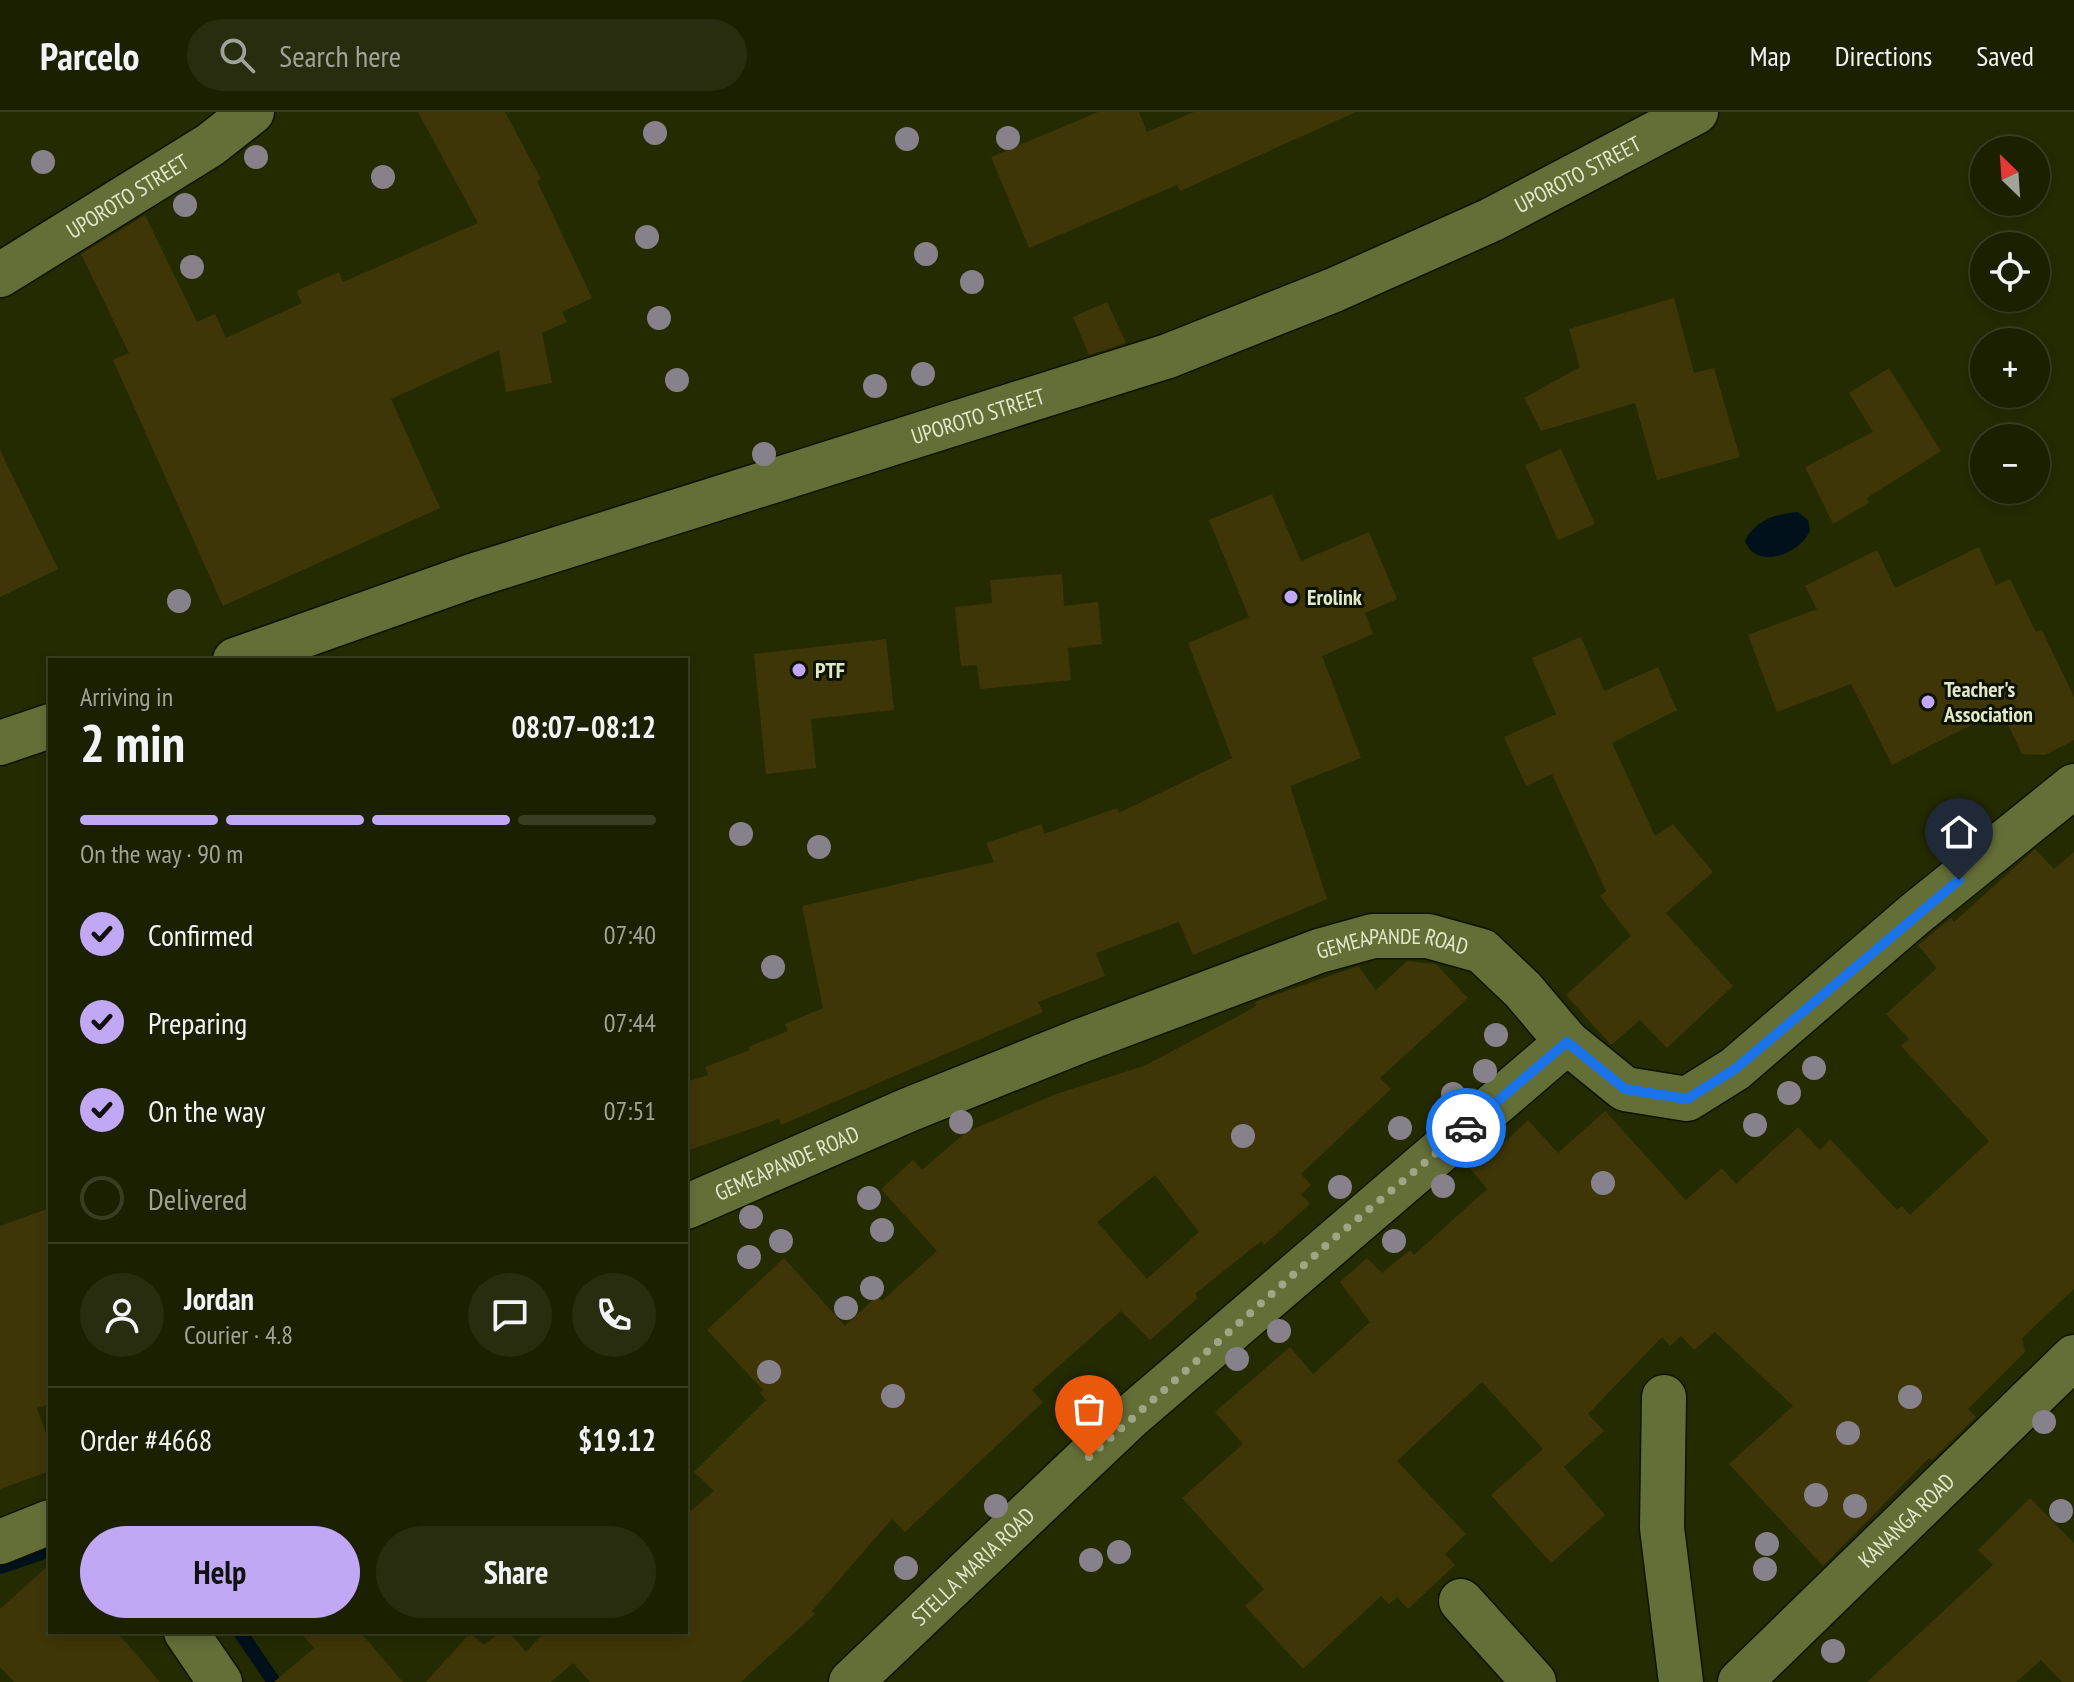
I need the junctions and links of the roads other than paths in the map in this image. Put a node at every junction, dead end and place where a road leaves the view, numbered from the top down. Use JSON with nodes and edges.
{"nodes":[{"id":1,"x":252,"y":112,"type":"edge"},
{"id":2,"x":1696,"y":112,"type":"edge"},
{"id":3,"x":0,"y":275,"type":"edge"},
{"id":4,"x":241,"y":658,"type":"edge"},
{"id":5,"x":48,"y":727,"type":"edge"},
{"id":6,"x":0,"y":743,"type":"edge"},
{"id":7,"x":2074,"y":786,"type":"edge"},
{"id":8,"x":1567,"y":1042,"type":"junction"},
{"id":9,"x":688,"y":1206,"type":"edge"},
{"id":10,"x":2074,"y":1357,"type":"edge"},
{"id":11,"x":1664,"y":1397,"type":"dead end"},
{"id":12,"x":48,"y":1523,"type":"edge"},
{"id":13,"x":0,"y":1542,"type":"edge"},
{"id":14,"x":1461,"y":1601,"type":"dead end"},
{"id":15,"x":187,"y":1634,"type":"edge"},
{"id":16,"x":220,"y":1682,"type":"edge"},
{"id":17,"x":851,"y":1682,"type":"edge"},
{"id":18,"x":1534,"y":1682,"type":"edge"},
{"id":19,"x":1681,"y":1682,"type":"edge"},
{"id":20,"x":1740,"y":1682,"type":"edge"}],
"edges":[{"from":1,"to":3,"type":"street","name":"UPOROTO STREET"},
{"from":2,"to":4,"type":"street","name":"UPOROTO STREET"},
{"from":5,"to":6,"type":"street"},
{"from":7,"to":8,"type":"street","name":"GEMEAPANDE ROAD"},
{"from":8,"to":9,"type":"street","name":"GEMEAPANDE ROAD"},
{"from":8,"to":17,"type":"street","name":"STELLA MARIA ROAD"},
{"from":10,"to":20,"type":"street","name":"KANANGA ROAD"},
{"from":11,"to":19,"type":"street"},
{"from":12,"to":13,"type":"street"},
{"from":14,"to":18,"type":"street"},
{"from":15,"to":16,"type":"street"}]}
